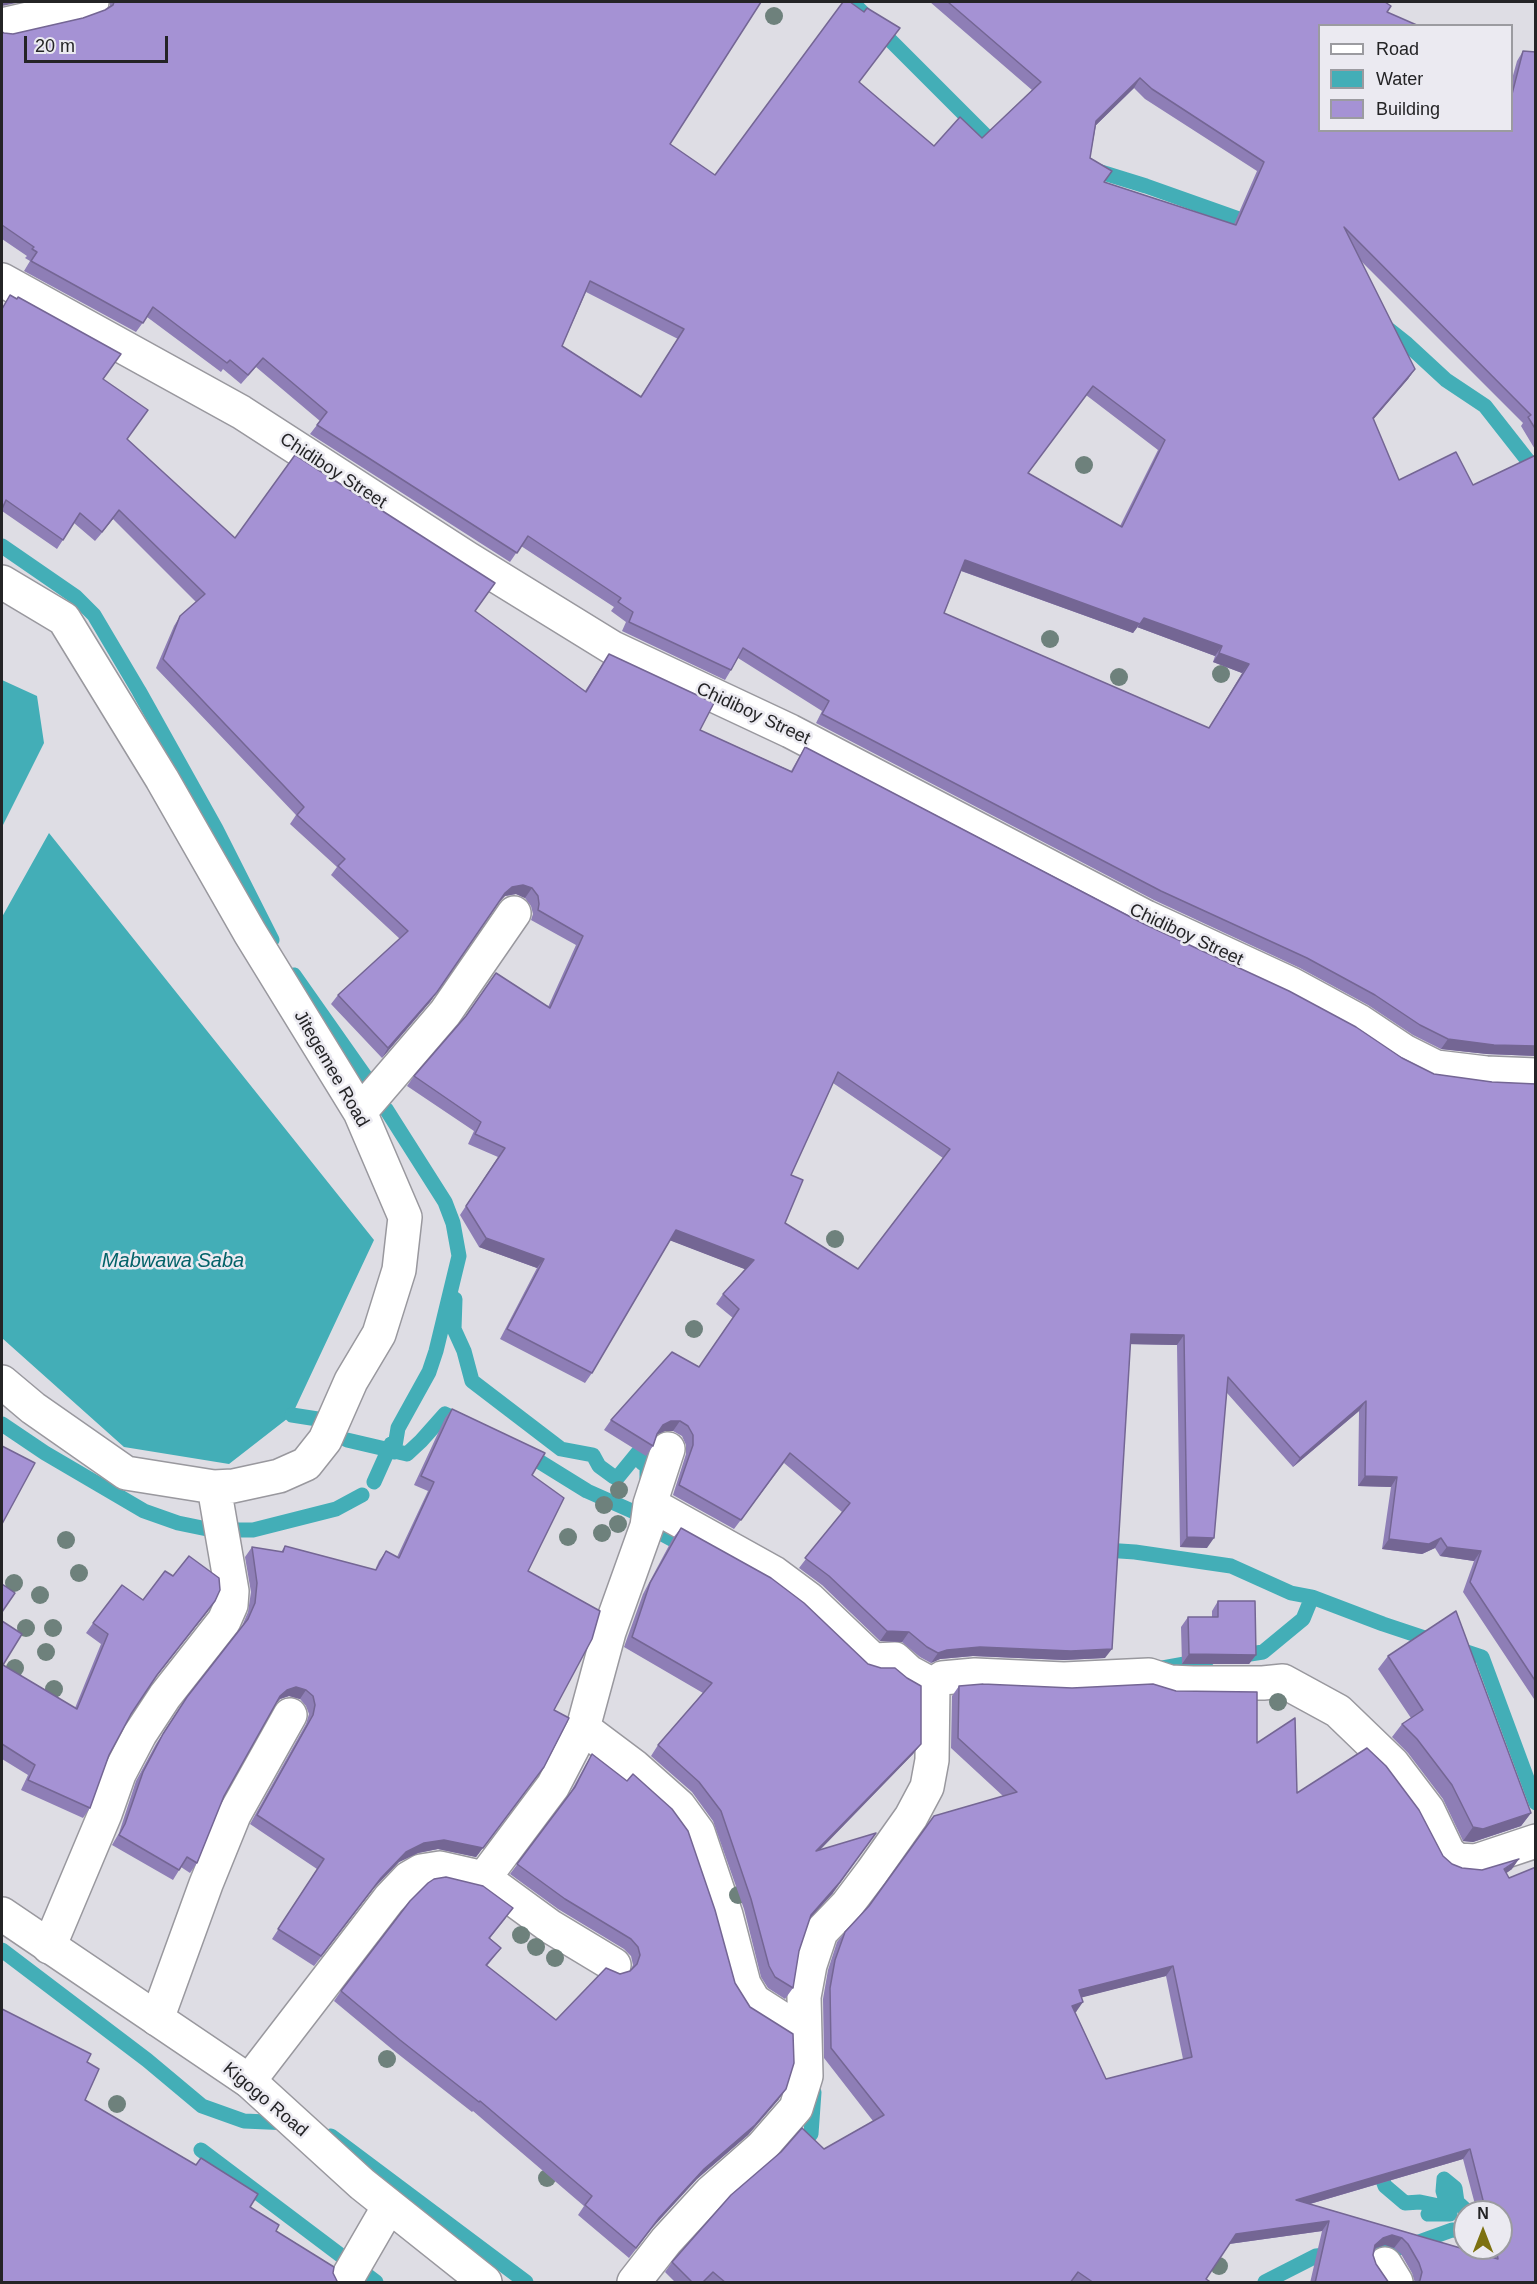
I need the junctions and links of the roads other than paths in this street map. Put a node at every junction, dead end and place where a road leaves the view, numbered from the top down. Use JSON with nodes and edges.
{"nodes":[{"id":1,"x":92,"y":2,"type":"edge"},
{"id":2,"x":2,"y":25,"type":"edge"},
{"id":3,"x":2,"y":280,"type":"edge"},
{"id":4,"x":2,"y":582,"type":"edge"},
{"id":5,"x":514,"y":913,"type":"dead end"},
{"id":6,"x":1536,"y":1076,"type":"edge"},
{"id":7,"x":360,"y":1112,"type":"junction"},
{"id":8,"x":2,"y":1382,"type":"edge"},
{"id":9,"x":668,"y":1449,"type":"dead end"},
{"id":10,"x":214,"y":1487,"type":"junction"},
{"id":11,"x":650,"y":1504,"type":"junction"},
{"id":12,"x":933,"y":1685,"type":"junction"},
{"id":13,"x":290,"y":1714,"type":"dead end"},
{"id":14,"x":583,"y":1728,"type":"junction"},
{"id":15,"x":1536,"y":1841,"type":"edge"},
{"id":16,"x":484,"y":1878,"type":"junction"},
{"id":17,"x":2,"y":1914,"type":"edge"},
{"id":18,"x":49,"y":1947,"type":"junction"},
{"id":19,"x":614,"y":1965,"type":"dead end"},
{"id":20,"x":157,"y":2019,"type":"junction"},
{"id":21,"x":804,"y":2033,"type":"junction"},
{"id":22,"x":249,"y":2081,"type":"junction"},
{"id":23,"x":389,"y":2206,"type":"junction"},
{"id":24,"x":345,"y":2283,"type":"edge"},
{"id":25,"x":485,"y":2283,"type":"edge"},
{"id":26,"x":634,"y":2283,"type":"edge"}],
"edges":[{"from":1,"to":2,"type":"street"},
{"from":3,"to":6,"type":"street","name":"Chidiboy Street"},
{"from":4,"to":7,"type":"street","name":"Jitegemee Road"},
{"from":5,"to":7,"type":"street"},
{"from":7,"to":10,"type":"street","name":"Jitegemee Road"},
{"from":8,"to":10,"type":"street","name":"Jitegemee Road"},
{"from":9,"to":11,"type":"street"},
{"from":10,"to":18,"type":"street"},
{"from":11,"to":12,"type":"street"},
{"from":11,"to":14,"type":"street"},
{"from":12,"to":15,"type":"street"},
{"from":12,"to":21,"type":"street"},
{"from":13,"to":20,"type":"street"},
{"from":14,"to":16,"type":"street"},
{"from":14,"to":21,"type":"street"},
{"from":16,"to":19,"type":"street"},
{"from":16,"to":22,"type":"street"},
{"from":17,"to":18,"type":"street","name":"Kigogo Road"},
{"from":18,"to":20,"type":"street","name":"Kigogo Road"},
{"from":20,"to":22,"type":"street","name":"Kigogo Road"},
{"from":21,"to":26,"type":"street"},
{"from":22,"to":23,"type":"street","name":"Kigogo Road"},
{"from":23,"to":24,"type":"street"},
{"from":23,"to":25,"type":"street","name":"Kigogo Road"}]}
